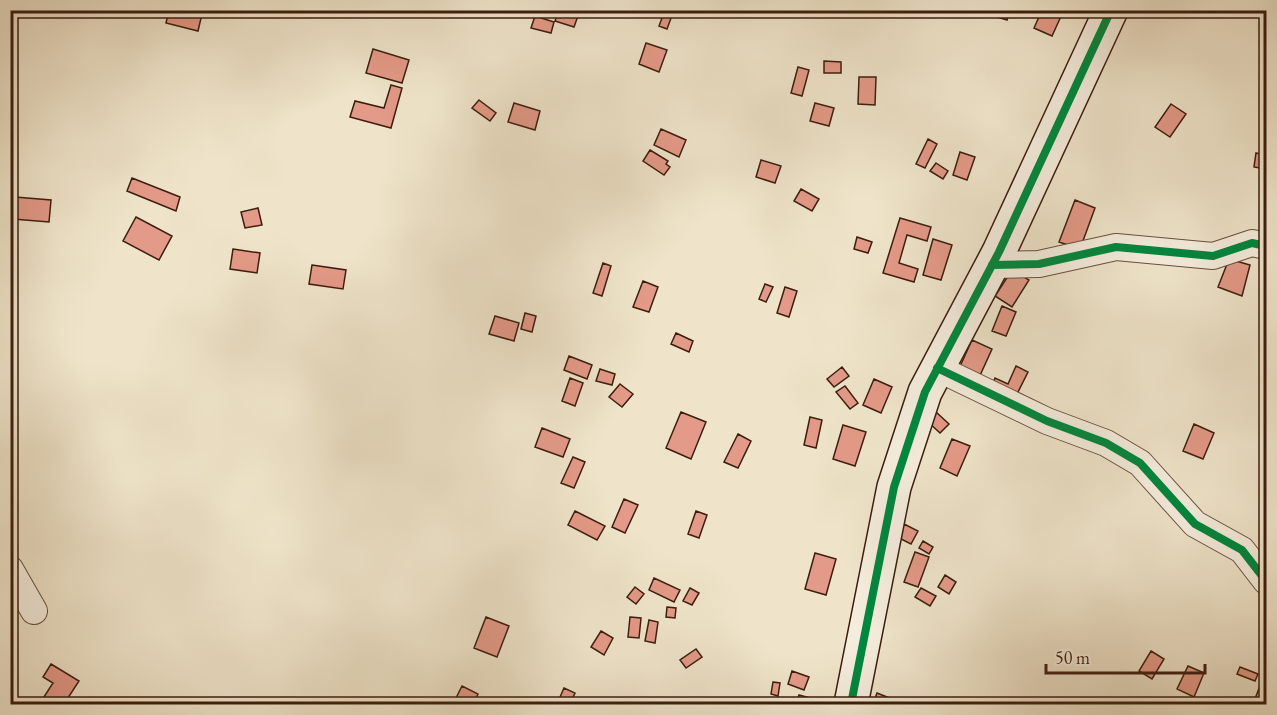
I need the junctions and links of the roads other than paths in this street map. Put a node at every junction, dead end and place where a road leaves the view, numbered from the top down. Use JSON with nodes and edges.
{"nodes":[{"id":1,"x":1111,"y":10,"type":"edge"},
{"id":2,"x":1266,"y":246,"type":"edge"},
{"id":3,"x":992,"y":265,"type":"junction"},
{"id":4,"x":937,"y":368,"type":"junction"},
{"id":5,"x":10,"y":569,"type":"edge"},
{"id":6,"x":1266,"y":580,"type":"edge"},
{"id":7,"x":34,"y":611,"type":"dead end"},
{"id":8,"x":851,"y":705,"type":"edge"}],
"edges":[{"from":1,"to":3,"type":"street"},
{"from":2,"to":3,"type":"street"},
{"from":3,"to":4,"type":"street"},
{"from":4,"to":6,"type":"street"},
{"from":4,"to":8,"type":"street"},
{"from":5,"to":7,"type":"street"}]}
